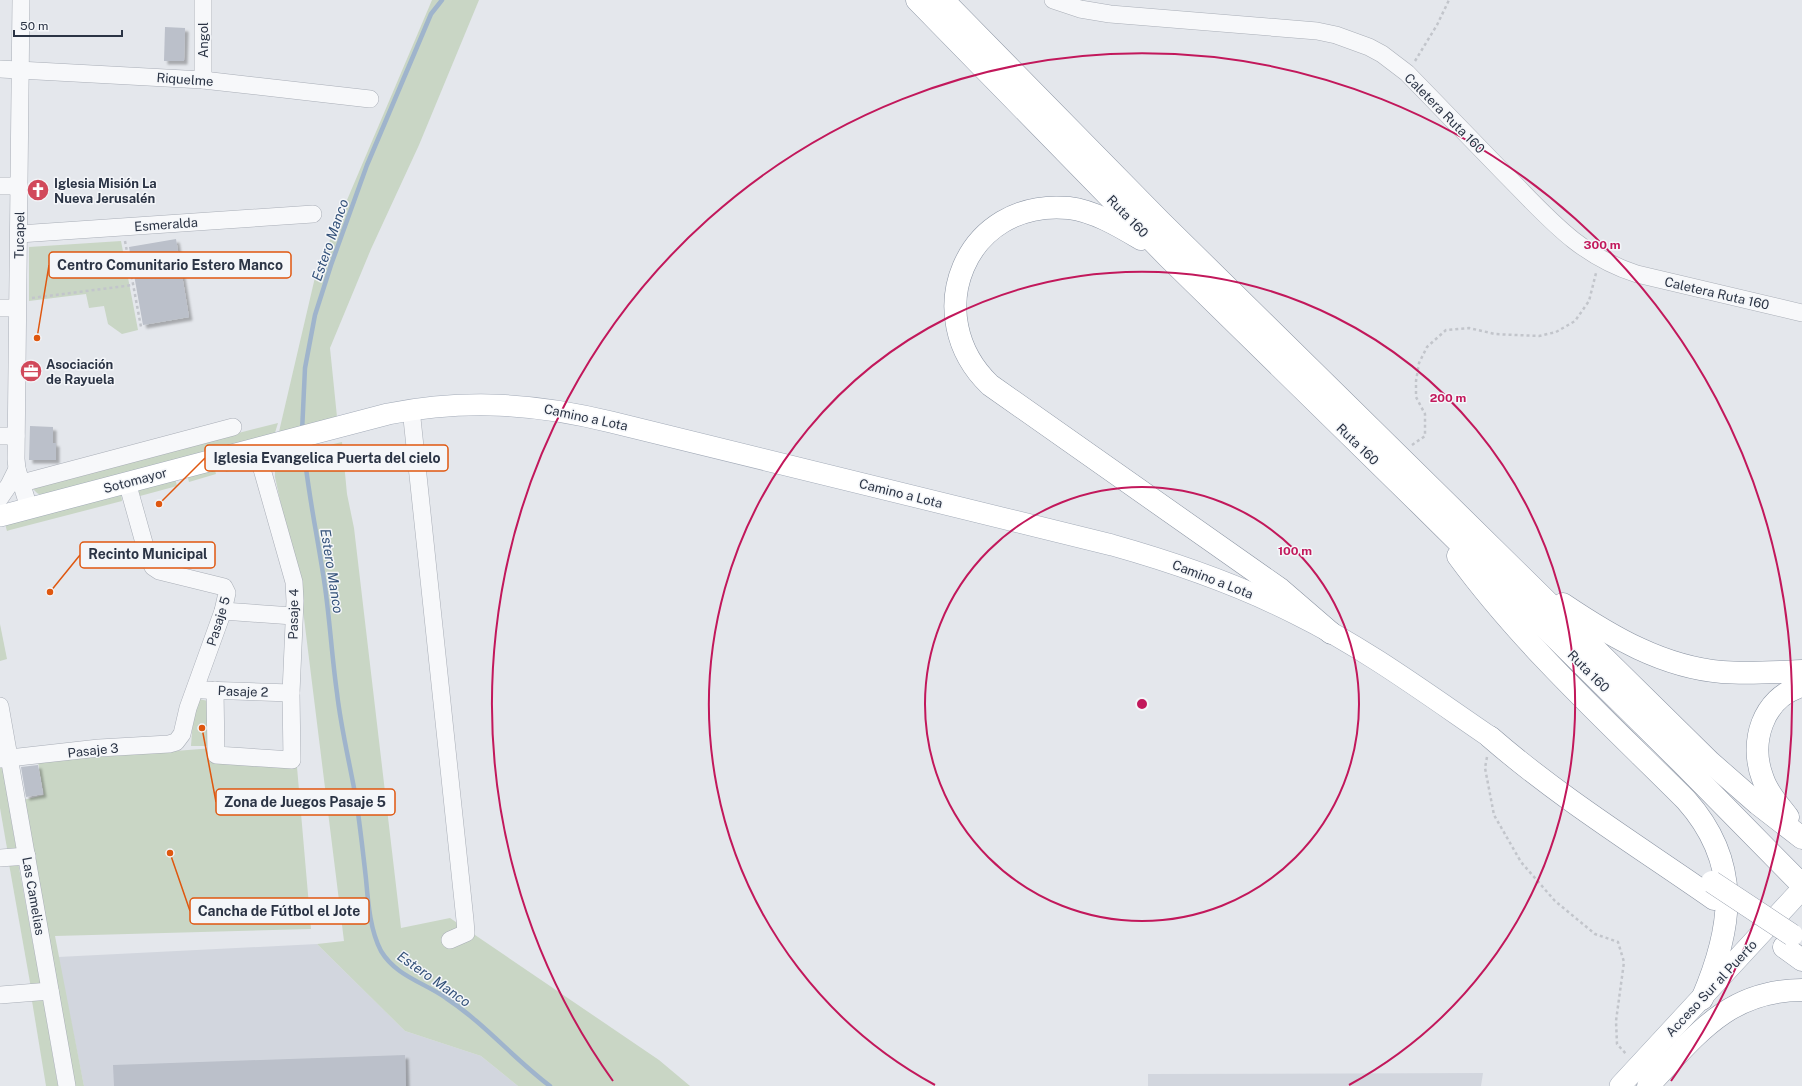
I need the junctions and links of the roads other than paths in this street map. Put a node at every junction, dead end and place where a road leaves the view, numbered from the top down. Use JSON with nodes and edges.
{"nodes":[{"id":1,"x":21,"y":0,"type":"edge"},
{"id":2,"x":203,"y":0,"type":"edge"},
{"id":3,"x":917,"y":0,"type":"edge"},
{"id":4,"x":943,"y":0,"type":"edge"},
{"id":5,"x":1053,"y":0,"type":"edge"},
{"id":6,"x":0,"y":69,"type":"edge"},
{"id":7,"x":21,"y":70,"type":"junction"},
{"id":8,"x":203,"y":80,"type":"junction"},
{"id":9,"x":370,"y":99,"type":"dead end"},
{"id":10,"x":0,"y":186,"type":"edge"},
{"id":11,"x":19,"y":186,"type":"junction"},
{"id":12,"x":313,"y":214,"type":"dead end"},
{"id":13,"x":19,"y":234,"type":"junction"},
{"id":14,"x":1169,"y":258,"type":"junction"},
{"id":15,"x":17,"y":304,"type":"junction"},
{"id":16,"x":0,"y":308,"type":"edge"},
{"id":17,"x":1802,"y":313,"type":"edge"},
{"id":18,"x":411,"y":409,"type":"junction"},
{"id":19,"x":233,"y":427,"type":"dead end"},
{"id":20,"x":8,"y":436,"type":"edge"},
{"id":21,"x":264,"y":446,"type":"junction"},
{"id":22,"x":20,"y":476,"type":"junction"},
{"id":23,"x":126,"y":482,"type":"junction"},
{"id":24,"x":0,"y":498,"type":"edge"},
{"id":25,"x":1420,"y":504,"type":"junction"},
{"id":26,"x":29,"y":508,"type":"junction"},
{"id":27,"x":0,"y":516,"type":"edge"},
{"id":28,"x":1516,"y":572,"type":"junction"},
{"id":29,"x":223,"y":611,"type":"junction"},
{"id":30,"x":293,"y":616,"type":"junction"},
{"id":31,"x":1331,"y":633,"type":"junction"},
{"id":32,"x":1802,"y":671,"type":"edge"},
{"id":33,"x":1802,"y":686,"type":"edge"},
{"id":34,"x":194,"y":690,"type":"junction"},
{"id":35,"x":215,"y":690,"type":"junction"},
{"id":36,"x":291,"y":693,"type":"junction"},
{"id":37,"x":0,"y":706,"type":"edge"},
{"id":38,"x":1490,"y":737,"type":"joint"},
{"id":39,"x":176,"y":742,"type":"joint"},
{"id":40,"x":5,"y":758,"type":"edge"},
{"id":41,"x":1802,"y":834,"type":"edge"},
{"id":42,"x":1802,"y":838,"type":"edge"},
{"id":43,"x":27,"y":856,"type":"junction"},
{"id":44,"x":0,"y":858,"type":"edge"},
{"id":45,"x":1796,"y":878,"type":"edge"},
{"id":46,"x":1802,"y":889,"type":"edge"},
{"id":47,"x":450,"y":940,"type":"dead end"},
{"id":48,"x":1792,"y":941,"type":"edge"},
{"id":49,"x":1802,"y":960,"type":"edge"},
{"id":50,"x":1802,"y":990,"type":"edge"},
{"id":51,"x":50,"y":991,"type":"junction"},
{"id":52,"x":0,"y":995,"type":"edge"},
{"id":53,"x":1702,"y":999,"type":"junction"},
{"id":54,"x":67,"y":1086,"type":"edge"},
{"id":55,"x":1620,"y":1086,"type":"edge"},
{"id":56,"x":1648,"y":1086,"type":"edge"}],
"edges":[{"from":1,"to":7,"type":"street","name":"Tucapel"},
{"from":2,"to":8,"type":"street","name":"Angol"},
{"from":3,"to":14,"type":"highway","name":"Ruta 160"},
{"from":4,"to":28,"type":"highway","name":"Ruta 160"},
{"from":5,"to":17,"type":"street","name":"Caletera Ruta 160"},
{"from":6,"to":7,"type":"street","name":"Riquelme"},
{"from":7,"to":8,"type":"street","name":"Riquelme"},
{"from":7,"to":11,"type":"street","name":"Tucapel"},
{"from":8,"to":9,"type":"street","name":"Riquelme"},
{"from":10,"to":11,"type":"street"},
{"from":11,"to":13,"type":"street","name":"Tucapel"},
{"from":12,"to":13,"type":"street","name":"Esmeralda"},
{"from":13,"to":15,"type":"street","name":"Tucapel"},
{"from":14,"to":25,"type":"highway","name":"Ruta 160"},
{"from":14,"to":31,"type":"highway"},
{"from":15,"to":16,"type":"street"},
{"from":15,"to":20,"type":"street","name":"Tucapel"},
{"from":18,"to":21,"type":"main road","name":"Camino a Lota"},
{"from":18,"to":31,"type":"main road","name":"Camino a Lota"},
{"from":18,"to":47,"type":"street"},
{"from":19,"to":22,"type":"street","name":"Sotomayor"},
{"from":20,"to":22,"type":"street","name":"Tucapel"},
{"from":21,"to":23,"type":"main road","name":"Sotomayor"},
{"from":21,"to":30,"type":"street","name":"Pasaje 4"},
{"from":22,"to":24,"type":"street"},
{"from":22,"to":26,"type":"street","name":"Tucapel"},
{"from":23,"to":26,"type":"main road","name":"Sotomayor"},
{"from":23,"to":29,"type":"street","name":"Pasaje 5"},
{"from":25,"to":45,"type":"highway","name":"Ruta 160"},
{"from":25,"to":53,"type":"highway"},
{"from":26,"to":27,"type":"main road","name":"Sotomayor"},
{"from":28,"to":32,"type":"highway"},
{"from":28,"to":42,"type":"highway","name":"Ruta 160"},
{"from":29,"to":30,"type":"street"},
{"from":29,"to":34,"type":"street","name":"Pasaje 5"},
{"from":30,"to":36,"type":"street","name":"Pasaje 4"},
{"from":31,"to":38,"type":"main road","name":"Camino a Lota"},
{"from":33,"to":41,"type":"highway"},
{"from":34,"to":35,"type":"street","name":"Pasaje 2"},
{"from":34,"to":39,"type":"street","name":"Pasaje 5"},
{"from":35,"to":36,"type":"street","name":"Pasaje 2"},
{"from":35,"to":36,"type":"street","name":"Pasaje 4"},
{"from":37,"to":40,"type":"street","name":"Las Camelias"},
{"from":38,"to":48,"type":"highway","bridge":true},
{"from":39,"to":40,"type":"street","name":"Pasaje 3"},
{"from":40,"to":43,"type":"street","name":"Las Camelias"},
{"from":43,"to":44,"type":"street"},
{"from":43,"to":51,"type":"street","name":"Las Camelias"},
{"from":46,"to":53,"type":"main road","name":"Acceso Sur al Puerto"},
{"from":48,"to":49,"type":"highway"},
{"from":50,"to":56,"type":"highway"},
{"from":51,"to":52,"type":"street"},
{"from":51,"to":54,"type":"street","name":"Las Camelias"},
{"from":53,"to":55,"type":"main road","name":"Acceso Sur al Puerto"}]}
